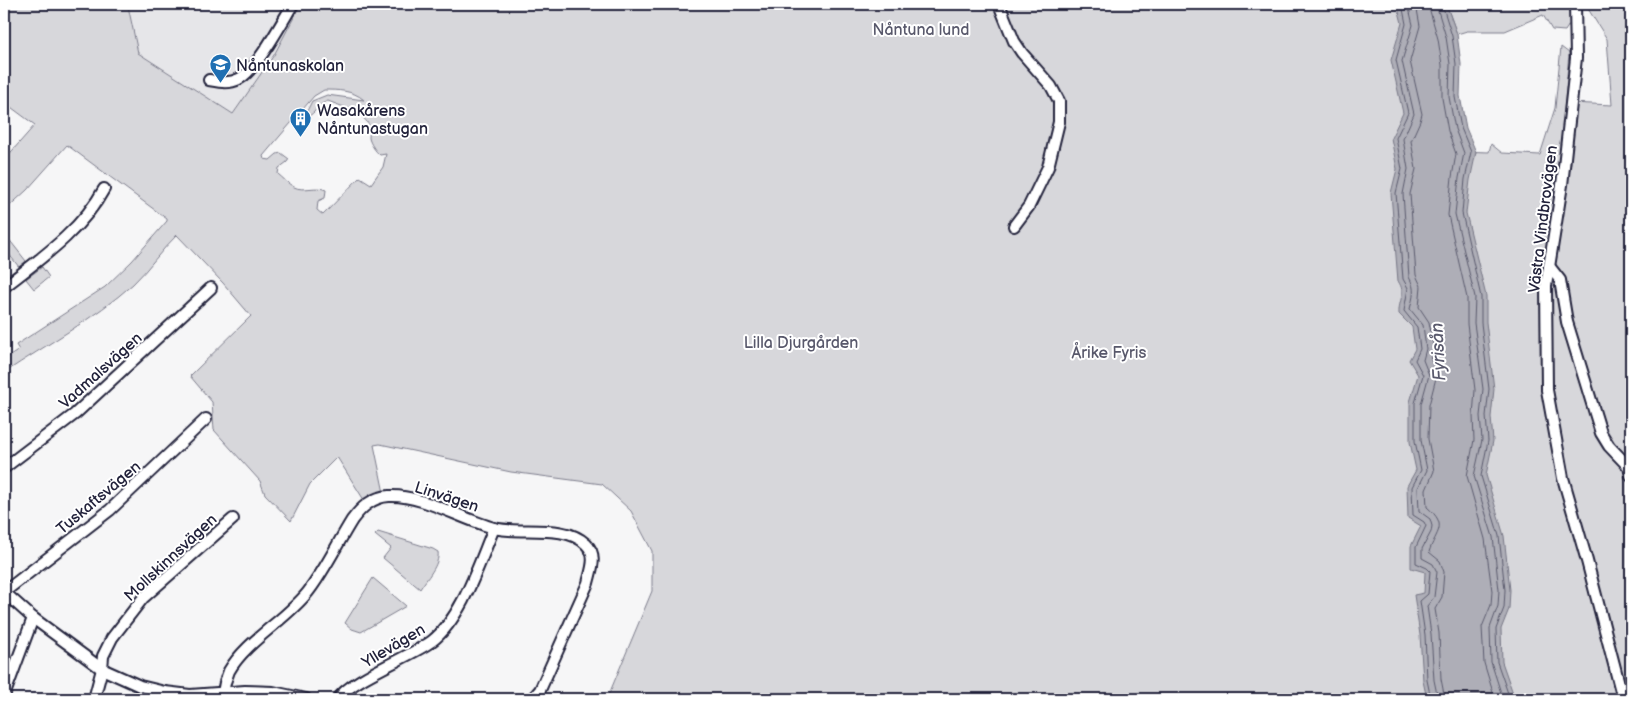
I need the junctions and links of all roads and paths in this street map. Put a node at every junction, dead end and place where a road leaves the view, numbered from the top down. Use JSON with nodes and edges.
{"nodes":[{"id":1,"x":293,"y":4,"type":"edge"},
{"id":2,"x":999,"y":4,"type":"edge"},
{"id":3,"x":1575,"y":4,"type":"edge"},
{"id":4,"x":209,"y":80,"type":"dead end"},
{"id":5,"x":104,"y":189,"type":"dead end"},
{"id":6,"x":1014,"y":226,"type":"dead end"},
{"id":7,"x":1549,"y":266,"type":"junction"},
{"id":8,"x":4,"y":287,"type":"edge"},
{"id":9,"x":211,"y":288,"type":"dead end"},
{"id":10,"x":206,"y":419,"type":"dead end"},
{"id":11,"x":4,"y":468,"type":"edge"},
{"id":12,"x":1631,"y":476,"type":"edge"},
{"id":13,"x":233,"y":519,"type":"dead end"},
{"id":14,"x":494,"y":528,"type":"junction"},
{"id":15,"x":4,"y":592,"type":"edge"},
{"id":16,"x":32,"y":618,"type":"junction"},
{"id":17,"x":102,"y":669,"type":"junction"},
{"id":18,"x":223,"y":693,"type":"junction"},
{"id":19,"x":4,"y":696,"type":"edge"},
{"id":20,"x":94,"y":699,"type":"edge"},
{"id":21,"x":306,"y":699,"type":"edge"},
{"id":22,"x":338,"y":699,"type":"edge"},
{"id":23,"x":532,"y":699,"type":"edge"},
{"id":24,"x":1623,"y":699,"type":"edge"}],
"edges":[{"from":1,"to":4,"type":"street"},
{"from":2,"to":6,"type":"street"},
{"from":3,"to":7,"type":"street","name":"Västra Vindbrovägen"},
{"from":5,"to":8,"type":"street"},
{"from":7,"to":12,"type":"street"},
{"from":7,"to":24,"type":"street","name":"Västra Vindbrovägen"},
{"from":9,"to":11,"type":"street","name":"Vadmalsvägen"},
{"from":10,"to":15,"type":"street","name":"Tuskaftsvägen"},
{"from":13,"to":17,"type":"street","name":"Mollskinnsvägen"},
{"from":14,"to":18,"type":"street","name":"Linvägen"},
{"from":14,"to":22,"type":"street","name":"Yllevägen"},
{"from":14,"to":23,"type":"street","name":"Linvägen"},
{"from":15,"to":16,"type":"street"},
{"from":16,"to":17,"type":"street"},
{"from":16,"to":19,"type":"street"},
{"from":17,"to":18,"type":"street"},
{"from":17,"to":20,"type":"street","name":"Mollskinnsvägen"},
{"from":18,"to":21,"type":"street"}]}
